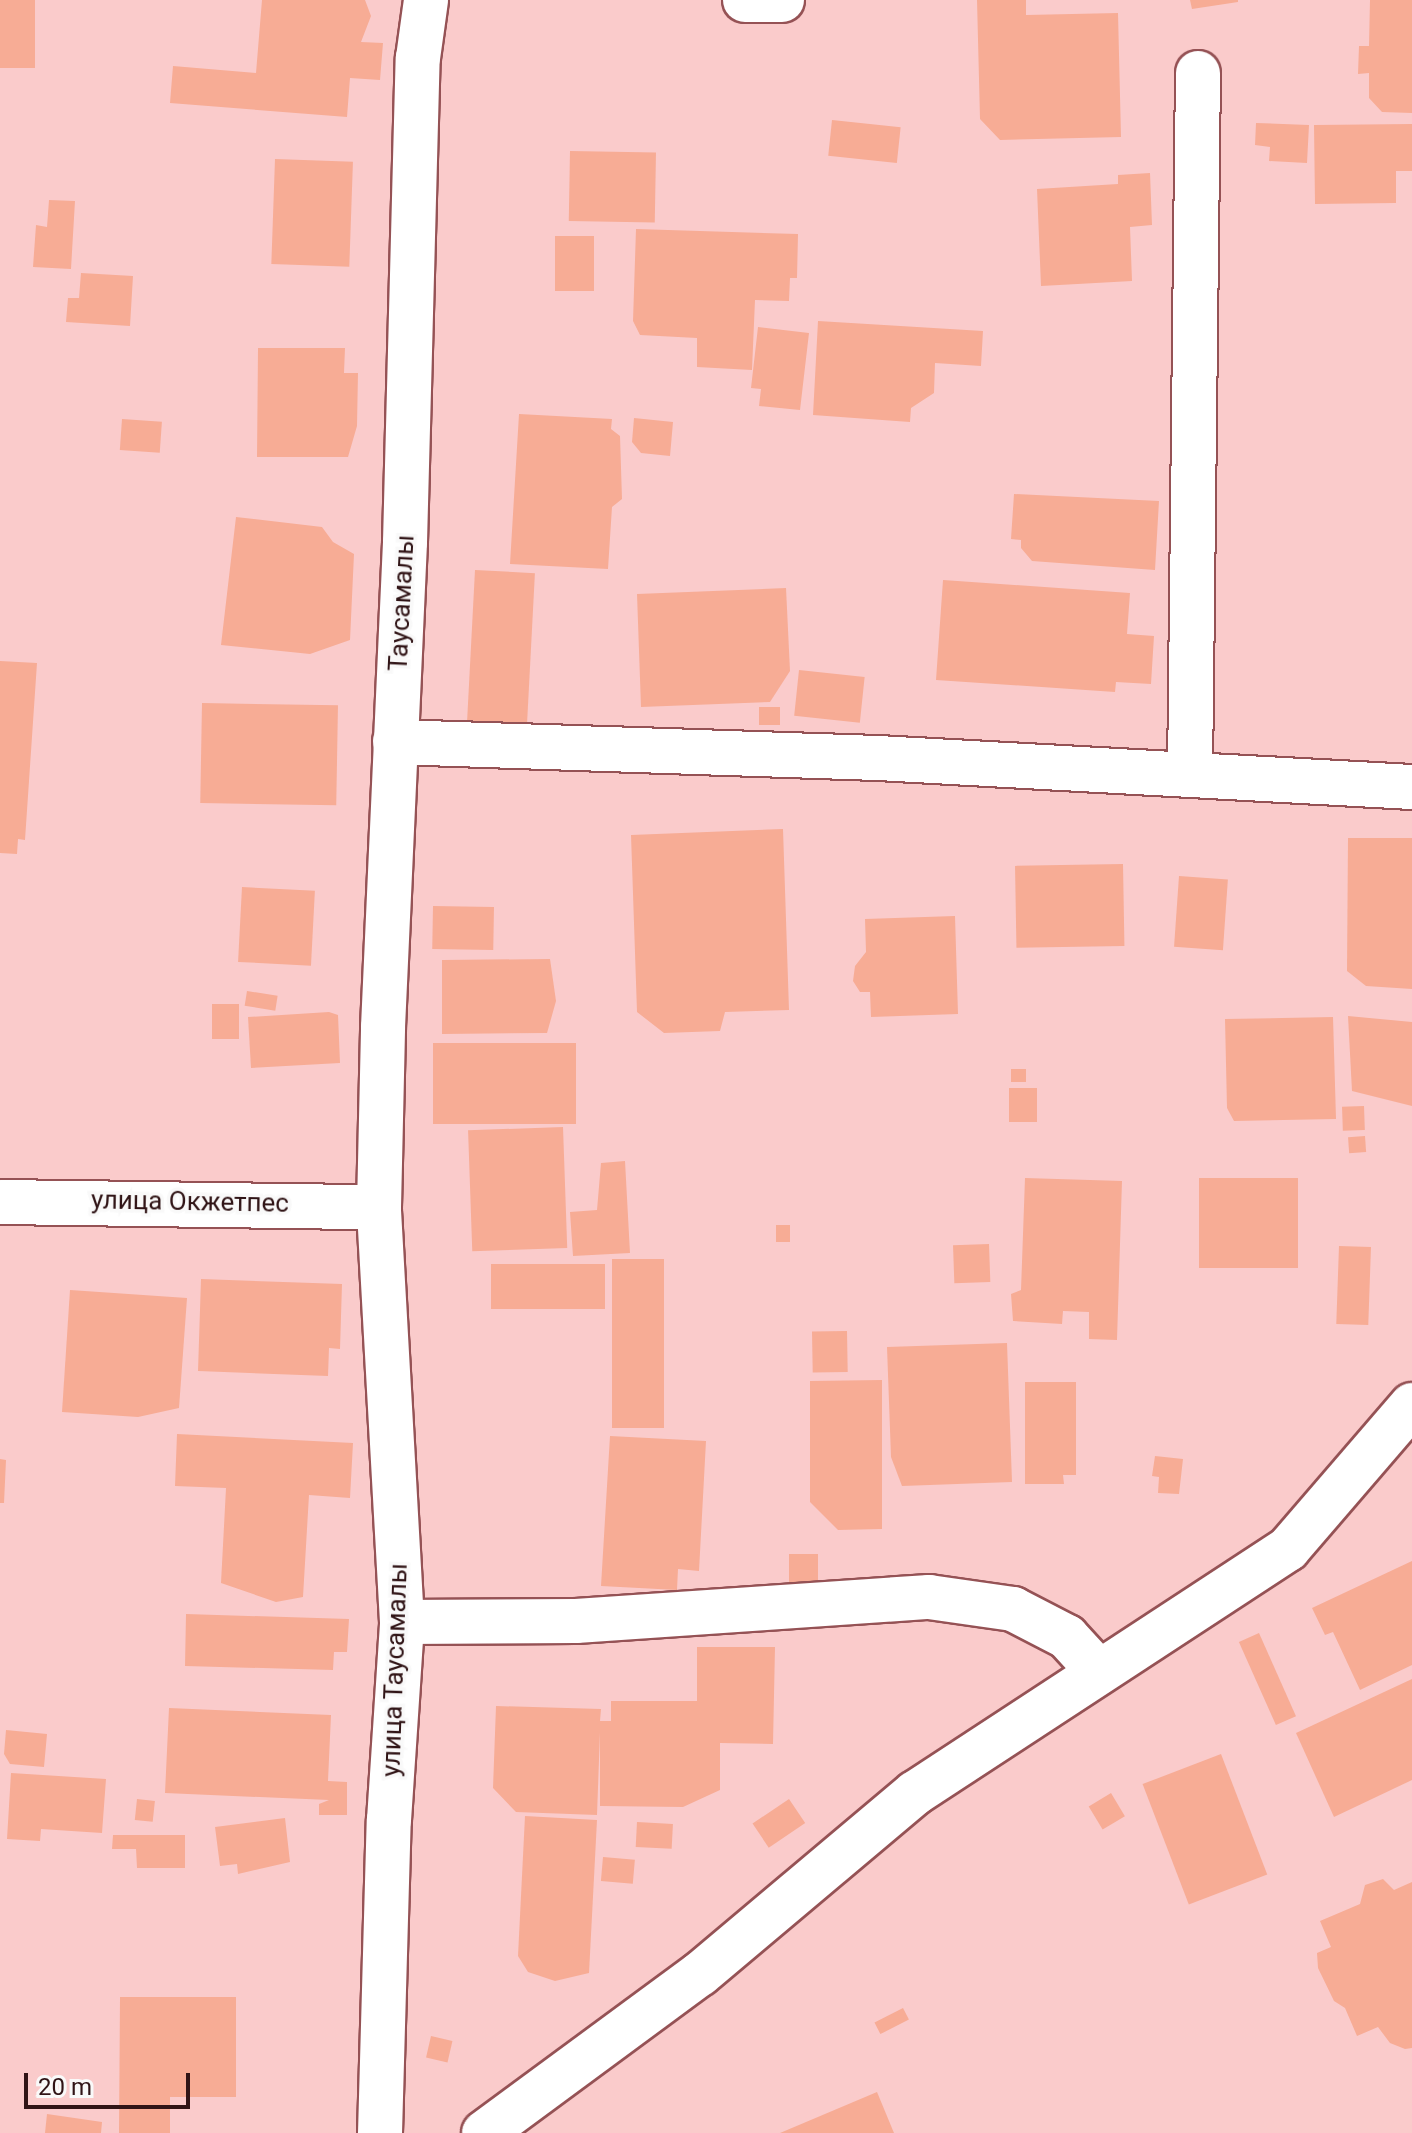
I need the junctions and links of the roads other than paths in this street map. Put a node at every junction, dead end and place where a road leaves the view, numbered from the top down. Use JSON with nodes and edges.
{"nodes":[{"id":1,"x":426,"y":0,"type":"edge"},
{"id":2,"x":745,"y":0,"type":"edge"},
{"id":3,"x":782,"y":0,"type":"edge"},
{"id":4,"x":1198,"y":73,"type":"dead end"},
{"id":5,"x":395,"y":742,"type":"junction"},
{"id":6,"x":1190,"y":775,"type":"junction"},
{"id":7,"x":1412,"y":787,"type":"edge"},
{"id":8,"x":0,"y":1202,"type":"edge"},
{"id":9,"x":379,"y":1207,"type":"junction"},
{"id":10,"x":1410,"y":1413,"type":"edge"},
{"id":11,"x":402,"y":1622,"type":"junction"},
{"id":12,"x":1099,"y":1672,"type":"junction"},
{"id":13,"x":380,"y":2133,"type":"edge"},
{"id":14,"x":484,"y":2133,"type":"edge"}],
"edges":[{"from":1,"to":5,"type":"street","name":"Таусамалы"},
{"from":2,"to":3,"type":"street"},
{"from":4,"to":6,"type":"street"},
{"from":5,"to":6,"type":"street"},
{"from":5,"to":9,"type":"street","name":"Таусамалы"},
{"from":6,"to":7,"type":"street"},
{"from":8,"to":9,"type":"street","name":"улица Окжетпес"},
{"from":9,"to":11,"type":"street","name":"улица Таусамалы"},
{"from":10,"to":12,"type":"street"},
{"from":11,"to":12,"type":"street"},
{"from":11,"to":13,"type":"street","name":"улица Таусамалы"},
{"from":12,"to":14,"type":"street"}]}
